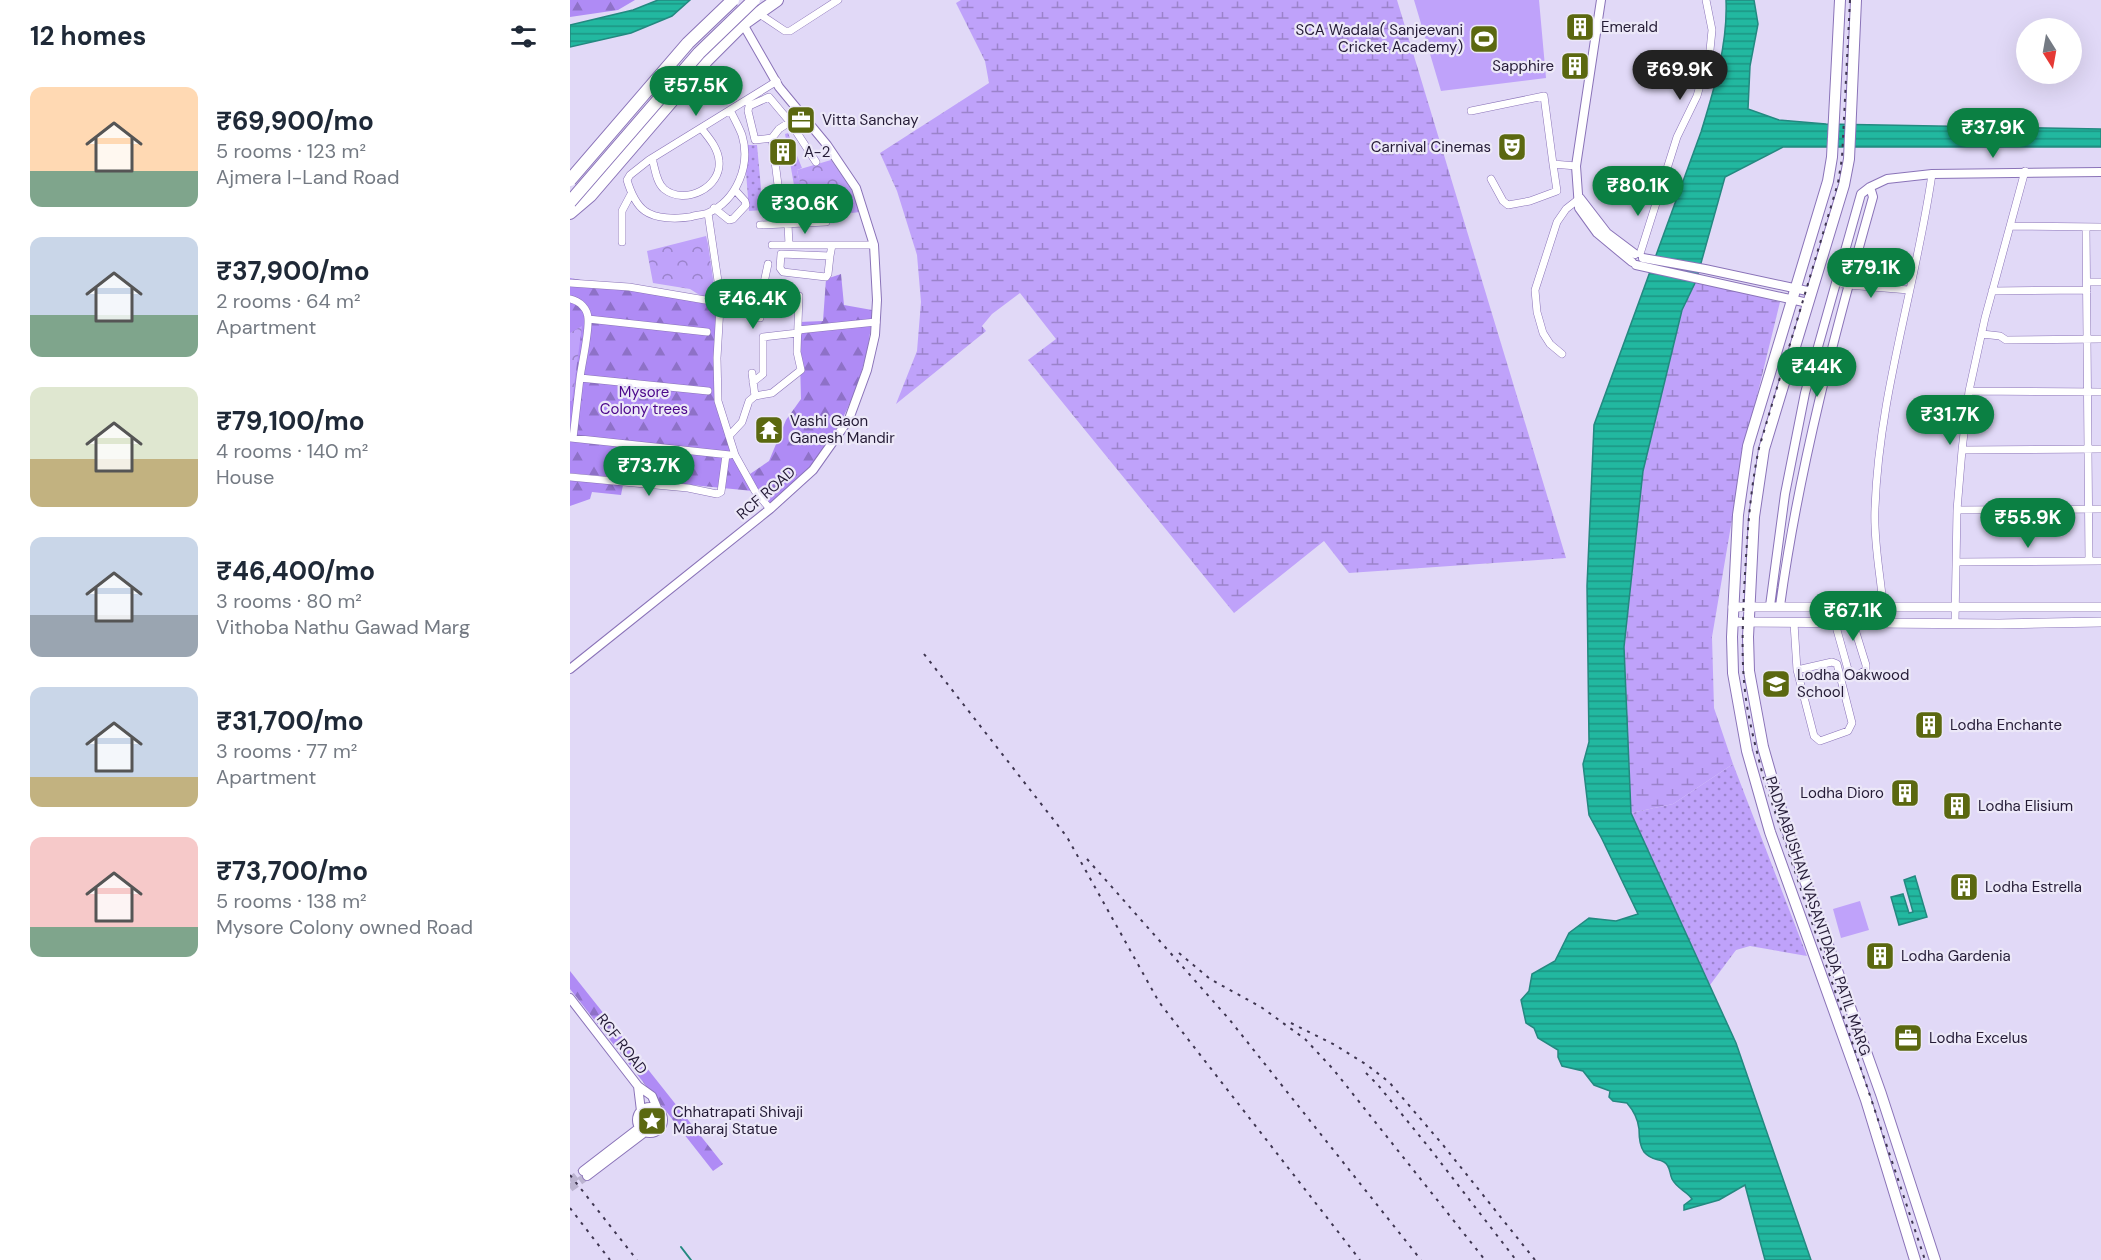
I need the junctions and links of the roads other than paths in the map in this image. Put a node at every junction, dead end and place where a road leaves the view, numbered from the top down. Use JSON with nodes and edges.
{"nodes":[{"id":1,"x":731,"y":0,"type":"edge"},
{"id":2,"x":754,"y":0,"type":"edge"},
{"id":3,"x":777,"y":0,"type":"edge"},
{"id":4,"x":838,"y":0,"type":"edge"},
{"id":5,"x":1601,"y":0,"type":"edge"},
{"id":6,"x":1706,"y":0,"type":"edge"},
{"id":7,"x":1840,"y":0,"type":"edge"},
{"id":8,"x":1856,"y":0,"type":"edge"},
{"id":9,"x":758,"y":13,"type":"junction"},
{"id":10,"x":743,"y":24,"type":"junction"},
{"id":11,"x":777,"y":81,"type":"junction"},
{"id":12,"x":730,"y":110,"type":"junction"},
{"id":13,"x":1471,"y":111,"type":"dead end"},
{"id":14,"x":802,"y":114,"type":"junction"},
{"id":15,"x":790,"y":122,"type":"junction"},
{"id":16,"x":701,"y":128,"type":"junction"},
{"id":17,"x":772,"y":138,"type":"junction"},
{"id":18,"x":652,"y":158,"type":"junction"},
{"id":19,"x":816,"y":162,"type":"dead end"},
{"id":20,"x":1553,"y":164,"type":"junction"},
{"id":21,"x":1576,"y":166,"type":"junction"},
{"id":22,"x":2025,"y":171,"type":"junction"},
{"id":23,"x":2101,"y":172,"type":"edge"},
{"id":24,"x":1932,"y":174,"type":"junction"},
{"id":25,"x":1491,"y":179,"type":"dead end"},
{"id":26,"x":570,"y":180,"type":"edge"},
{"id":27,"x":1870,"y":186,"type":"junction"},
{"id":28,"x":735,"y":190,"type":"junction"},
{"id":29,"x":631,"y":194,"type":"junction"},
{"id":30,"x":1580,"y":198,"type":"junction"},
{"id":31,"x":570,"y":202,"type":"edge"},
{"id":32,"x":711,"y":210,"type":"junction"},
{"id":33,"x":570,"y":213,"type":"edge"},
{"id":34,"x":826,"y":222,"type":"dead end"},
{"id":35,"x":785,"y":224,"type":"junction"},
{"id":36,"x":760,"y":225,"type":"dead end"},
{"id":37,"x":2010,"y":226,"type":"junction"},
{"id":38,"x":2086,"y":226,"type":"junction"},
{"id":39,"x":2101,"y":227,"type":"edge"},
{"id":40,"x":622,"y":242,"type":"dead end"},
{"id":41,"x":772,"y":245,"type":"dead end"},
{"id":42,"x":789,"y":245,"type":"junction"},
{"id":43,"x":832,"y":245,"type":"junction"},
{"id":44,"x":874,"y":245,"type":"junction"},
{"id":45,"x":830,"y":255,"type":"junction"},
{"id":46,"x":1639,"y":259,"type":"junction"},
{"id":47,"x":768,"y":264,"type":"dead end"},
{"id":48,"x":1837,"y":282,"type":"junction"},
{"id":49,"x":2087,"y":282,"type":"junction"},
{"id":50,"x":2101,"y":282,"type":"edge"},
{"id":51,"x":570,"y":283,"type":"edge"},
{"id":52,"x":1848,"y":285,"type":"junction"},
{"id":53,"x":1796,"y":288,"type":"junction"},
{"id":54,"x":1909,"y":290,"type":"junction"},
{"id":55,"x":2087,"y":290,"type":"junction"},
{"id":56,"x":1992,"y":291,"type":"junction"},
{"id":57,"x":1812,"y":292,"type":"junction"},
{"id":58,"x":799,"y":296,"type":"dead end"},
{"id":59,"x":570,"y":299,"type":"edge"},
{"id":60,"x":1792,"y":299,"type":"junction"},
{"id":61,"x":1808,"y":303,"type":"junction"},
{"id":62,"x":718,"y":305,"type":"junction"},
{"id":63,"x":759,"y":308,"type":"junction"},
{"id":64,"x":760,"y":318,"type":"dead end"},
{"id":65,"x":588,"y":319,"type":"junction"},
{"id":66,"x":876,"y":322,"type":"junction"},
{"id":67,"x":706,"y":332,"type":"dead end"},
{"id":68,"x":798,"y":332,"type":"junction"},
{"id":69,"x":1982,"y":334,"type":"junction"},
{"id":70,"x":2086,"y":339,"type":"junction"},
{"id":71,"x":2101,"y":339,"type":"edge"},
{"id":72,"x":1562,"y":354,"type":"dead end"},
{"id":73,"x":752,"y":373,"type":"dead end"},
{"id":74,"x":580,"y":378,"type":"junction"},
{"id":75,"x":753,"y":382,"type":"junction"},
{"id":76,"x":708,"y":391,"type":"dead end"},
{"id":77,"x":1969,"y":392,"type":"junction"},
{"id":78,"x":2087,"y":392,"type":"junction"},
{"id":79,"x":2101,"y":392,"type":"edge"},
{"id":80,"x":1805,"y":393,"type":"junction"},
{"id":81,"x":755,"y":396,"type":"junction"},
{"id":82,"x":1820,"y":396,"type":"junction"},
{"id":83,"x":729,"y":436,"type":"junction"},
{"id":84,"x":572,"y":438,"type":"edge"},
{"id":85,"x":2088,"y":449,"type":"junction"},
{"id":86,"x":2101,"y":449,"type":"edge"},
{"id":87,"x":1962,"y":450,"type":"junction"},
{"id":88,"x":726,"y":454,"type":"junction"},
{"id":89,"x":735,"y":455,"type":"junction"},
{"id":90,"x":570,"y":477,"type":"edge"},
{"id":91,"x":1784,"y":505,"type":"junction"},
{"id":92,"x":1795,"y":507,"type":"junction"},
{"id":93,"x":770,"y":509,"type":"junction"},
{"id":94,"x":2101,"y":509,"type":"edge"},
{"id":95,"x":1957,"y":510,"type":"junction"},
{"id":96,"x":2089,"y":510,"type":"junction"},
{"id":97,"x":2089,"y":561,"type":"junction"},
{"id":98,"x":2101,"y":561,"type":"edge"},
{"id":99,"x":1956,"y":562,"type":"junction"},
{"id":100,"x":1775,"y":606,"type":"junction"},
{"id":101,"x":2101,"y":606,"type":"edge"},
{"id":102,"x":1733,"y":607,"type":"junction"},
{"id":103,"x":1750,"y":607,"type":"junction"},
{"id":104,"x":1883,"y":607,"type":"junction"},
{"id":105,"x":1955,"y":607,"type":"junction"},
{"id":106,"x":1733,"y":622,"type":"junction"},
{"id":107,"x":1749,"y":622,"type":"junction"},
{"id":108,"x":1884,"y":622,"type":"junction"},
{"id":109,"x":1955,"y":622,"type":"junction"},
{"id":110,"x":2101,"y":622,"type":"edge"},
{"id":111,"x":1794,"y":623,"type":"junction"},
{"id":112,"x":1835,"y":623,"type":"junction"},
{"id":113,"x":1854,"y":623,"type":"junction"},
{"id":114,"x":570,"y":669,"type":"edge"},
{"id":115,"x":1797,"y":670,"type":"junction"},
{"id":116,"x":1861,"y":673,"type":"dead end"},
{"id":117,"x":1853,"y":675,"type":"dead end"},
{"id":118,"x":570,"y":998,"type":"edge"},
{"id":119,"x":638,"y":1086,"type":"junction"},
{"id":120,"x":657,"y":1108,"type":"junction"},
{"id":121,"x":641,"y":1111,"type":"junction"},
{"id":122,"x":642,"y":1130,"type":"junction"},
{"id":123,"x":1895,"y":1135,"type":"junction"},
{"id":124,"x":1878,"y":1139,"type":"junction"},
{"id":125,"x":1901,"y":1153,"type":"junction"},
{"id":126,"x":1884,"y":1158,"type":"junction"},
{"id":127,"x":585,"y":1173,"type":"tunnel mouth"},
{"id":128,"x":1915,"y":1260,"type":"edge"},
{"id":129,"x":1935,"y":1260,"type":"edge"}],
"edges":[{"from":1,"to":10,"type":"main road"},
{"from":1,"to":26,"type":"highway","bridge":true},
{"from":2,"to":31,"type":"highway","bridge":true},
{"from":3,"to":9,"type":"highway"},
{"from":4,"to":9,"type":"street"},
{"from":5,"to":21,"type":"street"},
{"from":6,"to":46,"type":"street"},
{"from":7,"to":53,"type":"main road","name":"PADMABUSHAN VASANTDADA PATIL MARG"},
{"from":8,"to":57,"type":"main road","name":"PADMABUSHAN VASANTDADA PATIL MARG"},
{"from":9,"to":10,"type":"highway"},
{"from":10,"to":11,"type":"street","name":"RCF ROAD"},
{"from":10,"to":33,"type":"highway"},
{"from":11,"to":12,"type":"street"},
{"from":11,"to":14,"type":"street","name":"RCF ROAD"},
{"from":12,"to":16,"type":"street"},
{"from":12,"to":28,"type":"street"},
{"from":13,"to":20,"type":"street"},
{"from":14,"to":15,"type":"street"},
{"from":14,"to":44,"type":"street","name":"RCF ROAD"},
{"from":15,"to":17,"type":"street"},
{"from":15,"to":17,"type":"street"},
{"from":15,"to":19,"type":"street"},
{"from":16,"to":18,"type":"street"},
{"from":16,"to":18,"type":"street"},
{"from":17,"to":35,"type":"street"},
{"from":18,"to":29,"type":"street"},
{"from":20,"to":21,"type":"street"},
{"from":20,"to":25,"type":"street"},
{"from":21,"to":30,"type":"street"},
{"from":22,"to":23,"type":"street"},
{"from":22,"to":24,"type":"street"},
{"from":22,"to":37,"type":"street"},
{"from":24,"to":27,"type":"street"},
{"from":24,"to":54,"type":"street"},
{"from":27,"to":48,"type":"street"},
{"from":27,"to":52,"type":"street"},
{"from":28,"to":32,"type":"street"},
{"from":28,"to":32,"type":"street"},
{"from":29,"to":32,"type":"street"},
{"from":29,"to":40,"type":"street"},
{"from":30,"to":46,"type":"street"},
{"from":30,"to":72,"type":"street"},
{"from":32,"to":62,"type":"street"},
{"from":34,"to":35,"type":"street"},
{"from":35,"to":36,"type":"street"},
{"from":35,"to":42,"type":"street"},
{"from":37,"to":38,"type":"street"},
{"from":37,"to":56,"type":"street"},
{"from":38,"to":39,"type":"street"},
{"from":38,"to":49,"type":"street"},
{"from":41,"to":42,"type":"street"},
{"from":42,"to":43,"type":"street"},
{"from":43,"to":44,"type":"street"},
{"from":43,"to":45,"type":"street"},
{"from":44,"to":66,"type":"street","name":"RCF ROAD"},
{"from":45,"to":45,"type":"street"},
{"from":46,"to":53,"type":"street"},
{"from":46,"to":60,"type":"street"},
{"from":47,"to":63,"type":"street"},
{"from":48,"to":52,"type":"street"},
{"from":48,"to":80,"type":"street"},
{"from":49,"to":50,"type":"street"},
{"from":49,"to":55,"type":"street"},
{"from":51,"to":62,"type":"street"},
{"from":52,"to":54,"type":"street"},
{"from":52,"to":82,"type":"street"},
{"from":53,"to":57,"type":"street"},
{"from":53,"to":60,"type":"main road","name":"PADMABUSHAN VASANTDADA PATIL MARG"},
{"from":54,"to":104,"type":"street"},
{"from":55,"to":56,"type":"street"},
{"from":55,"to":70,"type":"street"},
{"from":56,"to":69,"type":"street"},
{"from":57,"to":61,"type":"main road","name":"PADMABUSHAN VASANTDADA PATIL MARG"},
{"from":58,"to":68,"type":"street"},
{"from":59,"to":65,"type":"street"},
{"from":60,"to":61,"type":"street"},
{"from":60,"to":102,"type":"main road","name":"PADMABUSHAN VASANTDADA PATIL MARG"},
{"from":61,"to":103,"type":"main road","name":"PADMABUSHAN VASANTDADA PATIL MARG"},
{"from":62,"to":63,"type":"street"},
{"from":62,"to":83,"type":"street"},
{"from":63,"to":64,"type":"street"},
{"from":65,"to":67,"type":"street"},
{"from":65,"to":74,"type":"street"},
{"from":66,"to":68,"type":"street"},
{"from":66,"to":93,"type":"street","name":"RCF ROAD"},
{"from":68,"to":75,"type":"street"},
{"from":68,"to":81,"type":"street"},
{"from":69,"to":70,"type":"street"},
{"from":69,"to":77,"type":"street"},
{"from":70,"to":71,"type":"street"},
{"from":70,"to":78,"type":"street"},
{"from":73,"to":75,"type":"street"},
{"from":74,"to":76,"type":"street"},
{"from":74,"to":84,"type":"street"},
{"from":75,"to":81,"type":"street"},
{"from":77,"to":78,"type":"street"},
{"from":77,"to":87,"type":"street"},
{"from":78,"to":79,"type":"street"},
{"from":78,"to":85,"type":"street"},
{"from":80,"to":82,"type":"street"},
{"from":80,"to":91,"type":"street"},
{"from":81,"to":83,"type":"street"},
{"from":82,"to":92,"type":"street"},
{"from":83,"to":89,"type":"street"},
{"from":84,"to":88,"type":"street"},
{"from":85,"to":86,"type":"street"},
{"from":85,"to":87,"type":"street"},
{"from":85,"to":96,"type":"street"},
{"from":87,"to":95,"type":"street"},
{"from":88,"to":89,"type":"street"},
{"from":88,"to":90,"type":"street"},
{"from":89,"to":93,"type":"street"},
{"from":91,"to":92,"type":"street"},
{"from":91,"to":100,"type":"street"},
{"from":92,"to":100,"type":"street"},
{"from":93,"to":114,"type":"street","name":"RCF ROAD"},
{"from":94,"to":96,"type":"street"},
{"from":95,"to":96,"type":"street"},
{"from":95,"to":99,"type":"street"},
{"from":96,"to":97,"type":"street"},
{"from":97,"to":98,"type":"street"},
{"from":97,"to":99,"type":"street"},
{"from":99,"to":105,"type":"street"},
{"from":100,"to":103,"type":"main road"},
{"from":100,"to":104,"type":"main road"},
{"from":101,"to":105,"type":"main road"},
{"from":102,"to":103,"type":"main road"},
{"from":102,"to":106,"type":"main road","name":"PADMABUSHAN VASANTDADA PATIL MARG"},
{"from":103,"to":107,"type":"main road","name":"PADMABUSHAN VASANTDADA PATIL MARG"},
{"from":104,"to":105,"type":"main road"},
{"from":104,"to":108,"type":"street"},
{"from":105,"to":109,"type":"street"},
{"from":106,"to":107,"type":"main road"},
{"from":106,"to":124,"type":"main road","name":"PADMABUSHAN VASANTDADA PATIL MARG"},
{"from":107,"to":111,"type":"main road"},
{"from":107,"to":123,"type":"main road","name":"PADMABUSHAN VASANTDADA PATIL MARG"},
{"from":108,"to":109,"type":"main road"},
{"from":108,"to":113,"type":"main road"},
{"from":109,"to":110,"type":"main road"},
{"from":111,"to":112,"type":"main road"},
{"from":111,"to":115,"type":"street"},
{"from":112,"to":113,"type":"main road"},
{"from":112,"to":117,"type":"street"},
{"from":113,"to":116,"type":"street"},
{"from":115,"to":115,"type":"street"},
{"from":118,"to":119,"type":"street","name":"RCF ROAD"},
{"from":119,"to":120,"type":"street"},
{"from":119,"to":121,"type":"street","name":"RCF ROAD"},
{"from":120,"to":121,"type":"street"},
{"from":120,"to":122,"type":"street"},
{"from":121,"to":122,"type":"street"},
{"from":122,"to":127,"type":"street"},
{"from":123,"to":124,"type":"main road"},
{"from":123,"to":125,"type":"main road","name":"PADMABUSHAN VASANTDADA PATIL MARG"},
{"from":124,"to":126,"type":"main road","name":"PADMABUSHAN VASANTDADA PATIL MARG"},
{"from":125,"to":126,"type":"main road"},
{"from":125,"to":129,"type":"main road","name":"PADMABUSHAN VASANTDADA PATIL MARG"},
{"from":126,"to":128,"type":"main road","name":"PADMABUSHAN VASANTDADA PATIL MARG"}]}
